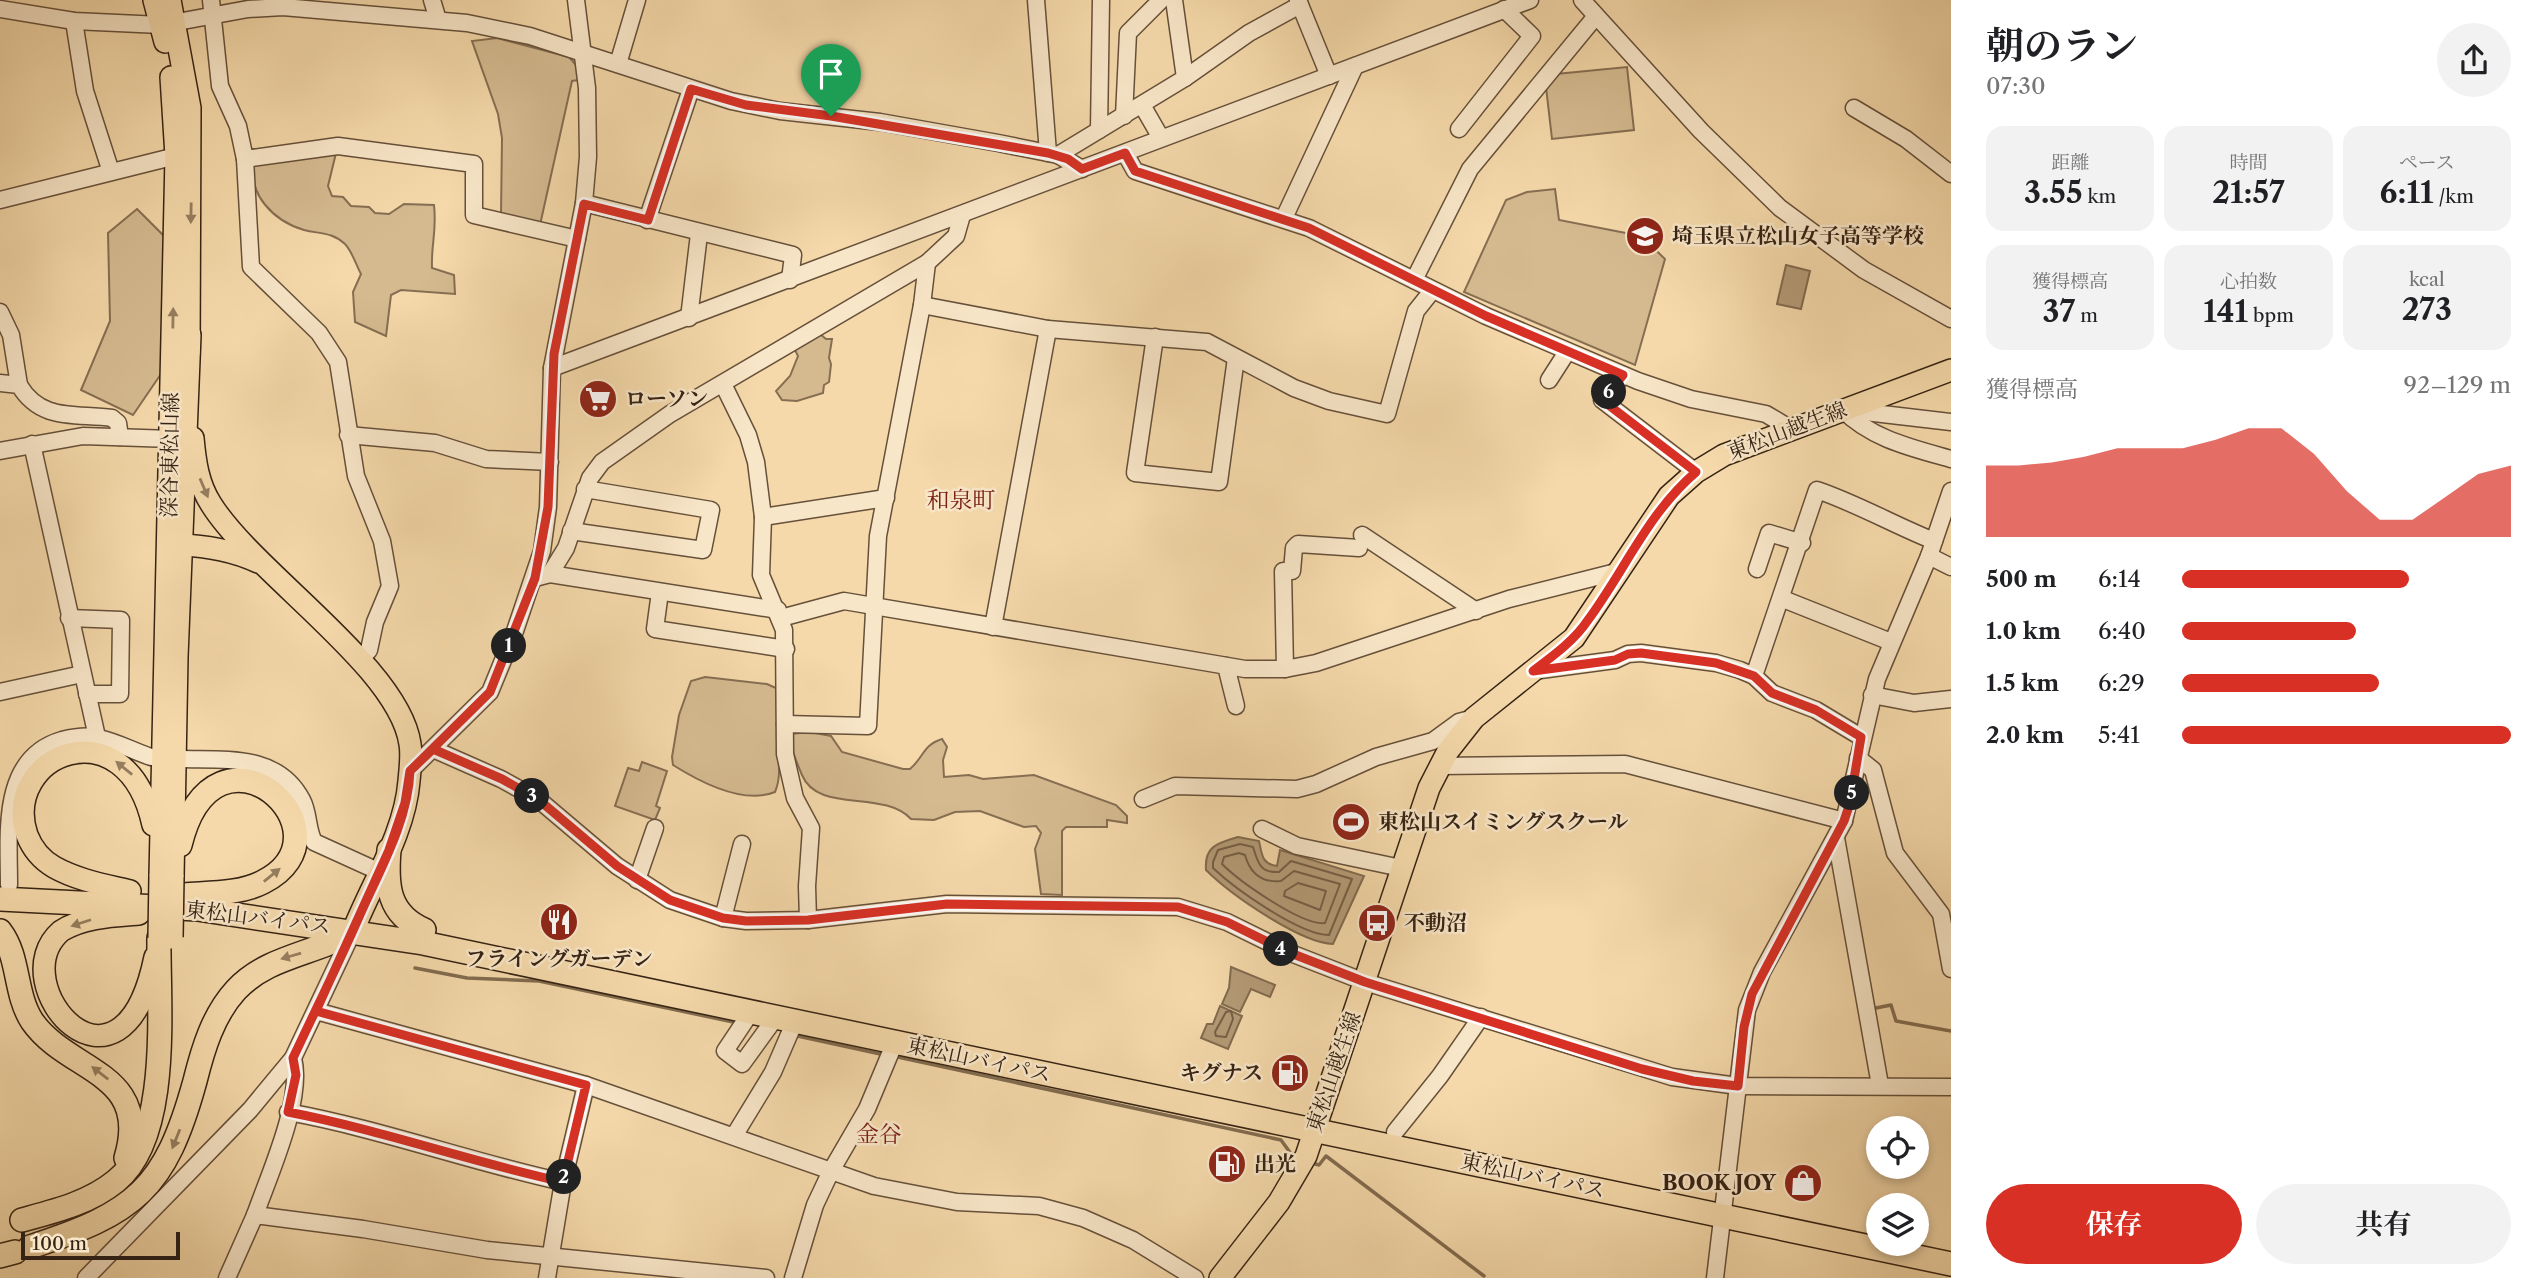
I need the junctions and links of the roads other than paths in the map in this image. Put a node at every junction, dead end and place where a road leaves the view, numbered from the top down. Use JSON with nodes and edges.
{"nodes":[{"id":1,"x":154,"y":0,"type":"edge"},
{"id":2,"x":170,"y":0,"type":"edge"},
{"id":3,"x":432,"y":0,"type":"edge"},
{"id":4,"x":576,"y":0,"type":"edge"},
{"id":5,"x":637,"y":0,"type":"edge"},
{"id":6,"x":1036,"y":0,"type":"edge"},
{"id":7,"x":1101,"y":0,"type":"edge"},
{"id":8,"x":1161,"y":0,"type":"edge"},
{"id":9,"x":1174,"y":0,"type":"edge"},
{"id":10,"x":1530,"y":0,"type":"edge"},
{"id":11,"x":1582,"y":0,"type":"edge"},
{"id":12,"x":1299,"y":3,"type":"edge"},
{"id":13,"x":378,"y":7,"type":"edge"},
{"id":14,"x":212,"y":8,"type":"edge"},
{"id":15,"x":0,"y":9,"type":"edge"},
{"id":16,"x":1504,"y":9,"type":"junction"},
{"id":17,"x":1596,"y":16,"type":"junction"},
{"id":18,"x":438,"y":20,"type":"junction"},
{"id":19,"x":74,"y":21,"type":"junction"},
{"id":20,"x":168,"y":25,"type":"junction"},
{"id":21,"x":583,"y":53,"type":"junction"},
{"id":22,"x":618,"y":64,"type":"junction"},
{"id":23,"x":1355,"y":66,"type":"junction"},
{"id":24,"x":1329,"y":76,"type":"junction"},
{"id":25,"x":1185,"y":78,"type":"junction"},
{"id":26,"x":691,"y":89,"type":"junction"},
{"id":27,"x":1142,"y":105,"type":"junction"},
{"id":28,"x":1854,"y":108,"type":"dead end"},
{"id":29,"x":1124,"y":116,"type":"junction"},
{"id":30,"x":1459,"y":129,"type":"dead end"},
{"id":31,"x":1099,"y":130,"type":"junction"},
{"id":32,"x":1161,"y":138,"type":"junction"},
{"id":33,"x":1125,"y":153,"type":"junction"},
{"id":34,"x":1053,"y":154,"type":"junction"},
{"id":35,"x":176,"y":156,"type":"junction"},
{"id":36,"x":245,"y":159,"type":"junction"},
{"id":37,"x":1082,"y":169,"type":"junction"},
{"id":38,"x":111,"y":172,"type":"junction"},
{"id":39,"x":1951,"y":174,"type":"edge"},
{"id":40,"x":0,"y":200,"type":"edge"},
{"id":41,"x":584,"y":204,"type":"junction"},
{"id":42,"x":962,"y":215,"type":"junction"},
{"id":43,"x":1284,"y":218,"type":"junction"},
{"id":44,"x":648,"y":220,"type":"junction"},
{"id":45,"x":699,"y":234,"type":"junction"},
{"id":46,"x":577,"y":239,"type":"junction"},
{"id":47,"x":927,"y":262,"type":"junction"},
{"id":48,"x":790,"y":280,"type":"junction"},
{"id":49,"x":1414,"y":280,"type":"junction"},
{"id":50,"x":1432,"y":290,"type":"junction"},
{"id":51,"x":922,"y":305,"type":"junction"},
{"id":52,"x":0,"y":312,"type":"edge"},
{"id":53,"x":689,"y":318,"type":"junction"},
{"id":54,"x":1951,"y":319,"type":"edge"},
{"id":55,"x":1048,"y":328,"type":"junction"},
{"id":56,"x":189,"y":335,"type":"junction"},
{"id":57,"x":1155,"y":337,"type":"junction"},
{"id":58,"x":1567,"y":352,"type":"junction"},
{"id":59,"x":1236,"y":358,"type":"junction"},
{"id":60,"x":552,"y":368,"type":"junction"},
{"id":61,"x":1951,"y":370,"type":"edge"},
{"id":62,"x":1623,"y":375,"type":"junction"},
{"id":63,"x":1549,"y":380,"type":"dead end"},
{"id":64,"x":0,"y":383,"type":"edge"},
{"id":65,"x":723,"y":384,"type":"junction"},
{"id":66,"x":19,"y":385,"type":"junction"},
{"id":67,"x":1842,"y":409,"type":"junction"},
{"id":68,"x":1951,"y":422,"type":"edge"},
{"id":69,"x":1791,"y":429,"type":"junction"},
{"id":70,"x":348,"y":435,"type":"junction"},
{"id":71,"x":120,"y":437,"type":"junction"},
{"id":72,"x":172,"y":439,"type":"junction"},
{"id":73,"x":32,"y":444,"type":"junction"},
{"id":74,"x":0,"y":451,"type":"edge"},
{"id":75,"x":1951,"y":459,"type":"edge"},
{"id":76,"x":550,"y":463,"type":"junction"},
{"id":77,"x":1696,"y":472,"type":"junction"},
{"id":78,"x":585,"y":489,"type":"junction"},
{"id":79,"x":1951,"y":491,"type":"edge"},
{"id":80,"x":886,"y":498,"type":"junction"},
{"id":81,"x":763,"y":517,"type":"junction"},
{"id":82,"x":571,"y":531,"type":"junction"},
{"id":83,"x":1801,"y":543,"type":"junction"},
{"id":84,"x":180,"y":545,"type":"junction"},
{"id":85,"x":1931,"y":549,"type":"junction"},
{"id":86,"x":266,"y":565,"type":"junction"},
{"id":87,"x":1951,"y":567,"type":"edge"},
{"id":88,"x":1757,"y":569,"type":"dead end"},
{"id":89,"x":1620,"y":571,"type":"junction"},
{"id":90,"x":542,"y":576,"type":"junction"},
{"id":91,"x":660,"y":592,"type":"junction"},
{"id":92,"x":1783,"y":599,"type":"junction"},
{"id":93,"x":875,"y":607,"type":"junction"},
{"id":94,"x":1476,"y":611,"type":"junction"},
{"id":95,"x":780,"y":614,"type":"junction"},
{"id":96,"x":69,"y":618,"type":"junction"},
{"id":97,"x":993,"y":626,"type":"junction"},
{"id":98,"x":1891,"y":642,"type":"junction"},
{"id":99,"x":786,"y":649,"type":"junction"},
{"id":100,"x":359,"y":661,"type":"junction"},
{"id":101,"x":1226,"y":666,"type":"junction"},
{"id":102,"x":1285,"y":669,"type":"junction"},
{"id":103,"x":1533,"y":671,"type":"junction"},
{"id":104,"x":82,"y":674,"type":"junction"},
{"id":105,"x":1754,"y":676,"type":"junction"},
{"id":106,"x":0,"y":692,"type":"edge"},
{"id":107,"x":87,"y":694,"type":"junction"},
{"id":108,"x":1872,"y":695,"type":"junction"},
{"id":109,"x":1951,"y":699,"type":"edge"},
{"id":110,"x":1236,"y":706,"type":"dead end"},
{"id":111,"x":1474,"y":718,"type":"junction"},
{"id":112,"x":785,"y":724,"type":"junction"},
{"id":113,"x":97,"y":737,"type":"junction"},
{"id":114,"x":1861,"y":737,"type":"junction"},
{"id":115,"x":433,"y":749,"type":"junction"},
{"id":116,"x":150,"y":757,"type":"dead end"},
{"id":117,"x":1858,"y":758,"type":"junction"},
{"id":118,"x":182,"y":759,"type":"dead end"},
{"id":119,"x":1439,"y":766,"type":"junction"},
{"id":120,"x":410,"y":771,"type":"junction"},
{"id":121,"x":1143,"y":799,"type":"dead end"},
{"id":122,"x":1844,"y":821,"type":"junction"},
{"id":123,"x":655,"y":828,"type":"dead end"},
{"id":124,"x":1262,"y":829,"type":"dead end"},
{"id":125,"x":1836,"y":838,"type":"junction"},
{"id":126,"x":742,"y":844,"type":"dead end"},
{"id":127,"x":389,"y":850,"type":"junction"},
{"id":128,"x":1401,"y":868,"type":"junction"},
{"id":129,"x":380,"y":872,"type":"junction"},
{"id":130,"x":637,"y":880,"type":"junction"},
{"id":131,"x":178,"y":889,"type":"junction"},
{"id":132,"x":3,"y":890,"type":"edge"},
{"id":133,"x":130,"y":891,"type":"junction"},
{"id":134,"x":723,"y":918,"type":"junction"},
{"id":135,"x":808,"y":920,"type":"junction"},
{"id":136,"x":356,"y":924,"type":"junction"},
{"id":137,"x":1948,"y":927,"type":"edge"},
{"id":138,"x":424,"y":930,"type":"junction"},
{"id":139,"x":0,"y":931,"type":"edge"},
{"id":140,"x":165,"y":937,"type":"junction"},
{"id":141,"x":1951,"y":969,"type":"edge"},
{"id":142,"x":1365,"y":982,"type":"junction"},
{"id":143,"x":316,"y":1011,"type":"junction"},
{"id":144,"x":751,"y":1012,"type":"junction"},
{"id":145,"x":1481,"y":1017,"type":"junction"},
{"id":146,"x":785,"y":1019,"type":"junction"},
{"id":147,"x":895,"y":1042,"type":"junction"},
{"id":148,"x":293,"y":1058,"type":"junction"},
{"id":149,"x":586,"y":1085,"type":"junction"},
{"id":150,"x":1880,"y":1085,"type":"junction"},
{"id":151,"x":1738,"y":1086,"type":"junction"},
{"id":152,"x":1951,"y":1087,"type":"edge"},
{"id":153,"x":288,"y":1112,"type":"junction"},
{"id":154,"x":1317,"y":1123,"type":"junction"},
{"id":155,"x":1395,"y":1132,"type":"junction"},
{"id":156,"x":734,"y":1136,"type":"junction"},
{"id":157,"x":831,"y":1171,"type":"junction"},
{"id":158,"x":563,"y":1182,"type":"junction"},
{"id":159,"x":98,"y":1194,"type":"junction"},
{"id":160,"x":1725,"y":1209,"type":"junction"},
{"id":161,"x":255,"y":1215,"type":"junction"},
{"id":162,"x":10,"y":1223,"type":"edge"},
{"id":163,"x":87,"y":1227,"type":"junction"},
{"id":164,"x":1866,"y":1233,"type":"edge"},
{"id":165,"x":1929,"y":1246,"type":"edge"},
{"id":166,"x":1951,"y":1250,"type":"edge"},
{"id":167,"x":15,"y":1252,"type":"edge"},
{"id":168,"x":551,"y":1256,"type":"junction"},
{"id":169,"x":1951,"y":1264,"type":"edge"},
{"id":170,"x":86,"y":1278,"type":"edge"},
{"id":171,"x":227,"y":1278,"type":"edge"},
{"id":172,"x":547,"y":1278,"type":"edge"},
{"id":173,"x":766,"y":1278,"type":"edge"},
{"id":174,"x":793,"y":1278,"type":"edge"},
{"id":175,"x":1195,"y":1278,"type":"edge"},
{"id":176,"x":1220,"y":1278,"type":"edge"},
{"id":177,"x":1715,"y":1278,"type":"edge"}],
"edges":[{"from":1,"to":20,"type":"main road","name":"深谷東松山線"},
{"from":2,"to":20,"type":"main road","name":"深谷東松山線"},
{"from":3,"to":18,"type":"street"},
{"from":4,"to":21,"type":"street"},
{"from":5,"to":22,"type":"street"},
{"from":6,"to":34,"type":"street"},
{"from":7,"to":31,"type":"street"},
{"from":8,"to":29,"type":"street"},
{"from":9,"to":25,"type":"street"},
{"from":10,"to":16,"type":"street"},
{"from":11,"to":17,"type":"street"},
{"from":12,"to":24,"type":"street"},
{"from":12,"to":25,"type":"street"},
{"from":13,"to":14,"type":"street"},
{"from":13,"to":18,"type":"street"},
{"from":14,"to":20,"type":"street"},
{"from":14,"to":36,"type":"street"},
{"from":15,"to":19,"type":"street"},
{"from":16,"to":23,"type":"street"},
{"from":16,"to":30,"type":"street"},
{"from":17,"to":49,"type":"street"},
{"from":17,"to":54,"type":"street"},
{"from":18,"to":21,"type":"street"},
{"from":19,"to":20,"type":"street"},
{"from":19,"to":38,"type":"street"},
{"from":20,"to":35,"type":"main road","name":"深谷東松山線"},
{"from":20,"to":56,"type":"main road","name":"深谷東松山線","one_way":true},
{"from":21,"to":22,"type":"street"},
{"from":21,"to":41,"type":"street"},
{"from":22,"to":26,"type":"street"},
{"from":23,"to":24,"type":"street"},
{"from":23,"to":43,"type":"street"},
{"from":24,"to":32,"type":"street"},
{"from":25,"to":27,"type":"street"},
{"from":26,"to":34,"type":"street"},
{"from":26,"to":44,"type":"street"},
{"from":27,"to":29,"type":"street"},
{"from":27,"to":32,"type":"street"},
{"from":28,"to":39,"type":"street"},
{"from":29,"to":31,"type":"street"},
{"from":31,"to":34,"type":"street"},
{"from":32,"to":33,"type":"street"},
{"from":33,"to":37,"type":"street"},
{"from":33,"to":43,"type":"street"},
{"from":34,"to":37,"type":"street"},
{"from":35,"to":38,"type":"street"},
{"from":72,"to":35,"type":"main road","name":"深谷東松山線","one_way":true},
{"from":36,"to":46,"type":"street"},
{"from":36,"to":70,"type":"street"},
{"from":37,"to":42,"type":"street"},
{"from":38,"to":40,"type":"street"},
{"from":41,"to":44,"type":"street"},
{"from":41,"to":46,"type":"street"},
{"from":42,"to":47,"type":"street"},
{"from":42,"to":48,"type":"street"},
{"from":43,"to":49,"type":"street"},
{"from":44,"to":45,"type":"street"},
{"from":45,"to":48,"type":"street"},
{"from":45,"to":53,"type":"street"},
{"from":46,"to":60,"type":"street"},
{"from":47,"to":51,"type":"street"},
{"from":47,"to":65,"type":"street"},
{"from":48,"to":53,"type":"street"},
{"from":49,"to":50,"type":"street"},
{"from":50,"to":58,"type":"street"},
{"from":50,"to":59,"type":"street"},
{"from":51,"to":55,"type":"street"},
{"from":51,"to":80,"type":"street"},
{"from":52,"to":66,"type":"street"},
{"from":53,"to":60,"type":"street"},
{"from":55,"to":57,"type":"street"},
{"from":55,"to":97,"type":"street"},
{"from":56,"to":84,"type":"highway"},
{"from":56,"to":86,"type":"main road","name":"深谷東松山線","one_way":true},
{"from":57,"to":59,"type":"street"},
{"from":57,"to":59,"type":"street"},
{"from":58,"to":62,"type":"street"},
{"from":58,"to":63,"type":"street"},
{"from":60,"to":76,"type":"street"},
{"from":61,"to":67,"type":"main road","name":"東松山越生線"},
{"from":62,"to":69,"type":"street"},
{"from":62,"to":77,"type":"street"},
{"from":64,"to":66,"type":"street"},
{"from":65,"to":78,"type":"street"},
{"from":65,"to":81,"type":"street"},
{"from":66,"to":71,"type":"street"},
{"from":67,"to":68,"type":"street"},
{"from":67,"to":69,"type":"main road","name":"東松山越生線"},
{"from":67,"to":75,"type":"street"},
{"from":69,"to":77,"type":"main road","name":"東松山越生線"},
{"from":70,"to":76,"type":"street"},
{"from":70,"to":100,"type":"street"},
{"from":71,"to":72,"type":"street"},
{"from":71,"to":73,"type":"street"},
{"from":72,"to":131,"type":"main road","name":"深谷東松山線"},
{"from":73,"to":74,"type":"street"},
{"from":73,"to":96,"type":"street"},
{"from":76,"to":90,"type":"street"},
{"from":77,"to":89,"type":"main road","name":"東松山越生線"},
{"from":78,"to":82,"type":"street"},
{"from":78,"to":82,"type":"street"},
{"from":79,"to":85,"type":"street"},
{"from":80,"to":81,"type":"street"},
{"from":80,"to":93,"type":"street"},
{"from":81,"to":95,"type":"street"},
{"from":82,"to":90,"type":"street"},
{"from":83,"to":85,"type":"street"},
{"from":83,"to":88,"type":"street"},
{"from":83,"to":92,"type":"street"},
{"from":84,"to":86,"type":"main road","name":"深谷東松山線"},
{"from":84,"to":131,"type":"highway"},
{"from":85,"to":87,"type":"street"},
{"from":85,"to":98,"type":"street"},
{"from":86,"to":100,"type":"main road","name":"深谷東松山線"},
{"from":89,"to":94,"type":"street"},
{"from":89,"to":103,"type":"main road","name":"東松山越生線"},
{"from":90,"to":91,"type":"street"},
{"from":90,"to":115,"type":"street"},
{"from":91,"to":95,"type":"street"},
{"from":91,"to":99,"type":"street"},
{"from":92,"to":98,"type":"street"},
{"from":92,"to":105,"type":"street"},
{"from":93,"to":95,"type":"street"},
{"from":93,"to":97,"type":"street"},
{"from":93,"to":112,"type":"street"},
{"from":94,"to":102,"type":"street"},
{"from":94,"to":102,"type":"street"},
{"from":95,"to":99,"type":"street"},
{"from":96,"to":104,"type":"street"},
{"from":96,"to":107,"type":"street"},
{"from":97,"to":101,"type":"street"},
{"from":98,"to":108,"type":"street"},
{"from":99,"to":112,"type":"street"},
{"from":100,"to":120,"type":"main road","name":"深谷東松山線"},
{"from":101,"to":102,"type":"street"},
{"from":101,"to":110,"type":"street"},
{"from":103,"to":105,"type":"street"},
{"from":103,"to":111,"type":"main road","name":"東松山越生線"},
{"from":104,"to":106,"type":"street"},
{"from":104,"to":107,"type":"street"},
{"from":105,"to":114,"type":"street"},
{"from":107,"to":113,"type":"street"},
{"from":108,"to":109,"type":"street"},
{"from":108,"to":114,"type":"street"},
{"from":111,"to":119,"type":"main road","name":"東松山越生線"},
{"from":111,"to":121,"type":"street"},
{"from":112,"to":135,"type":"street"},
{"from":113,"to":116,"type":"street"},
{"from":113,"to":132,"type":"street"},
{"from":114,"to":117,"type":"street"},
{"from":115,"to":120,"type":"street"},
{"from":115,"to":130,"type":"street"},
{"from":117,"to":122,"type":"street"},
{"from":117,"to":137,"type":"street"},
{"from":118,"to":129,"type":"street"},
{"from":119,"to":122,"type":"street"},
{"from":119,"to":128,"type":"main road","name":"東松山越生線"},
{"from":120,"to":127,"type":"main road","name":"深谷東松山線"},
{"from":122,"to":125,"type":"street"},
{"from":123,"to":130,"type":"street"},
{"from":124,"to":128,"type":"street"},
{"from":125,"to":150,"type":"street"},
{"from":125,"to":151,"type":"street"},
{"from":126,"to":134,"type":"street"},
{"from":127,"to":129,"type":"main road","name":"深谷東松山線"},
{"from":127,"to":138,"type":"highway"},
{"from":128,"to":142,"type":"main road","name":"東松山越生線"},
{"from":129,"to":136,"type":"main road","name":"深谷東松山線"},
{"from":130,"to":134,"type":"street"},
{"from":131,"to":131,"type":"highway","one_way":true},
{"from":131,"to":132,"type":"highway","name":"東松山バイパス"},
{"from":131,"to":133,"type":"highway","name":"東松山バイパス"},
{"from":131,"to":133,"type":"main road","one_way":true},
{"from":131,"to":136,"type":"highway","name":"東松山バイパス"},
{"from":131,"to":140,"type":"highway","bridge":true},
{"from":131,"to":140,"type":"main road","one_way":true},
{"from":132,"to":133,"type":"highway","name":"東松山バイパス"},
{"from":134,"to":135,"type":"street"},
{"from":135,"to":142,"type":"street"},
{"from":136,"to":138,"type":"highway","name":"東松山バイパス"},
{"from":136,"to":143,"type":"street"},
{"from":136,"to":144,"type":"highway","name":"東松山バイパス"},
{"from":136,"to":163,"type":"highway","one_way":true},
{"from":137,"to":141,"type":"street"},
{"from":138,"to":154,"type":"highway","name":"東松山バイパス"},
{"from":159,"to":139,"type":"highway","one_way":true},
{"from":140,"to":159,"type":"highway"},
{"from":140,"to":163,"type":"highway"},
{"from":142,"to":145,"type":"street"},
{"from":142,"to":154,"type":"main road","name":"東松山越生線"},
{"from":143,"to":148,"type":"street"},
{"from":143,"to":149,"type":"street"},
{"from":144,"to":146,"type":"highway","name":"東松山バイパス"},
{"from":144,"to":146,"type":"street"},
{"from":145,"to":151,"type":"street"},
{"from":145,"to":155,"type":"street"},
{"from":146,"to":147,"type":"highway","name":"東松山バイパス"},
{"from":146,"to":156,"type":"street"},
{"from":147,"to":154,"type":"highway","name":"東松山バイパス"},
{"from":147,"to":157,"type":"street"},
{"from":148,"to":153,"type":"street"},
{"from":148,"to":170,"type":"street"},
{"from":149,"to":156,"type":"street"},
{"from":149,"to":158,"type":"street"},
{"from":150,"to":151,"type":"street"},
{"from":150,"to":152,"type":"street"},
{"from":151,"to":160,"type":"street"},
{"from":153,"to":158,"type":"street"},
{"from":153,"to":161,"type":"street"},
{"from":154,"to":155,"type":"highway","name":"東松山バイパス"},
{"from":154,"to":160,"type":"highway","name":"東松山バイパス"},
{"from":154,"to":176,"type":"main road","name":"東松山越生線"},
{"from":155,"to":160,"type":"highway","name":"東松山バイパス"},
{"from":156,"to":157,"type":"street"},
{"from":157,"to":174,"type":"street"},
{"from":157,"to":175,"type":"street"},
{"from":158,"to":168,"type":"street"},
{"from":159,"to":162,"type":"highway"},
{"from":160,"to":164,"type":"highway","name":"東松山バイパス"},
{"from":160,"to":169,"type":"highway","name":"東松山バイパス"},
{"from":160,"to":177,"type":"street"},
{"from":161,"to":168,"type":"street"},
{"from":161,"to":171,"type":"street"},
{"from":163,"to":167,"type":"highway"},
{"from":165,"to":166,"type":"highway"},
{"from":168,"to":172,"type":"street"},
{"from":168,"to":173,"type":"street"}]}
